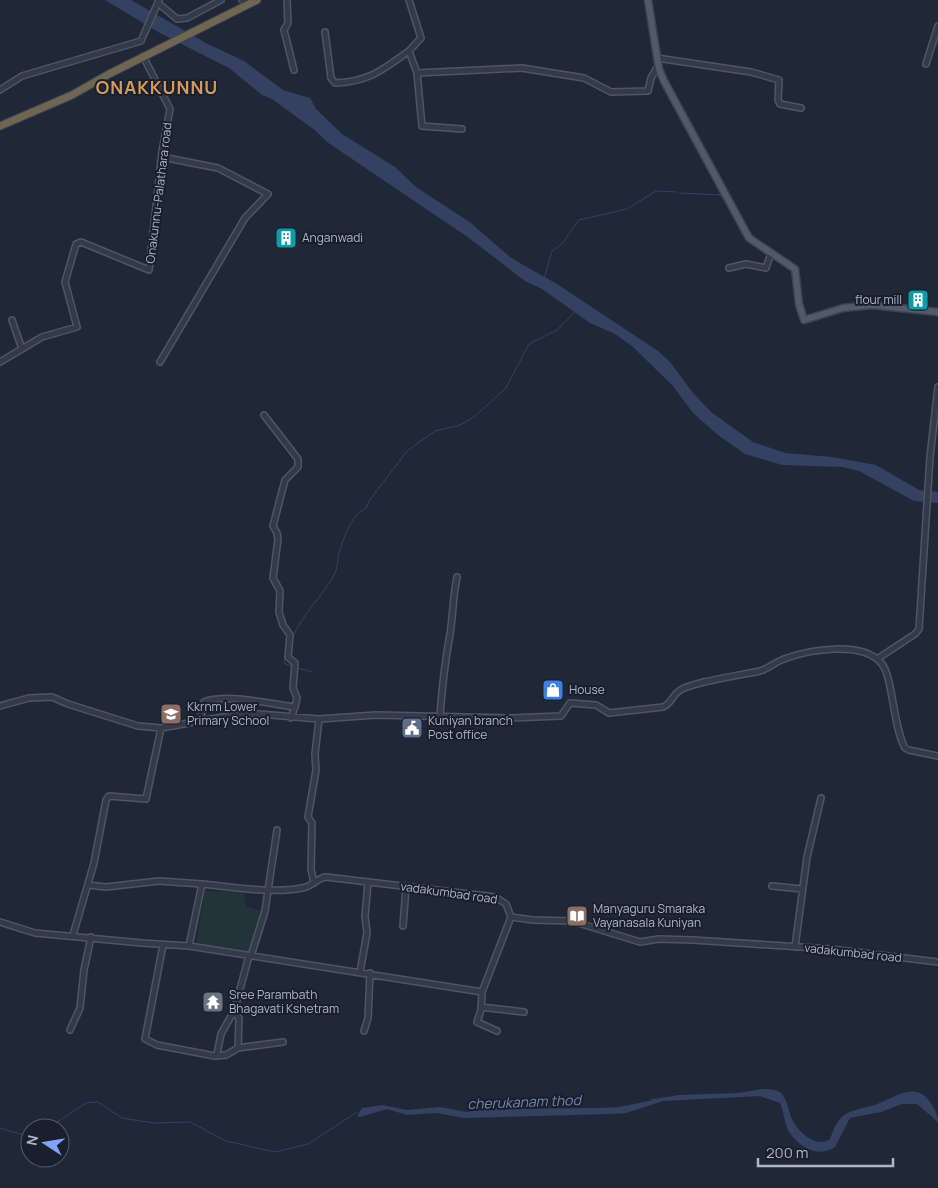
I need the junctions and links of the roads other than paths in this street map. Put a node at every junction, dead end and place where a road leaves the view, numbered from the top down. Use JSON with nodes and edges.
{"nodes":[{"id":1,"x":221,"y":0,"type":"edge"},
{"id":2,"x":242,"y":0,"type":"edge"},
{"id":3,"x":257,"y":0,"type":"edge"},
{"id":4,"x":287,"y":0,"type":"edge"},
{"id":5,"x":409,"y":0,"type":"edge"},
{"id":6,"x":648,"y":0,"type":"edge"},
{"id":7,"x":158,"y":1,"type":"edge"},
{"id":8,"x":249,"y":4,"type":"junction"},
{"id":9,"x":938,"y":26,"type":"edge"},
{"id":10,"x":326,"y":32,"type":"dead end"},
{"id":11,"x":409,"y":51,"type":"junction"},
{"id":12,"x":143,"y":56,"type":"junction"},
{"id":13,"x":656,"y":58,"type":"junction"},
{"id":14,"x":926,"y":64,"type":"dead end"},
{"id":15,"x":658,"y":66,"type":"junction"},
{"id":16,"x":294,"y":70,"type":"dead end"},
{"id":17,"x":417,"y":73,"type":"junction"},
{"id":18,"x":0,"y":90,"type":"edge"},
{"id":19,"x":801,"y":108,"type":"dead end"},
{"id":20,"x":0,"y":126,"type":"edge"},
{"id":21,"x":462,"y":129,"type":"dead end"},
{"id":22,"x":162,"y":157,"type":"junction"},
{"id":23,"x":771,"y":253,"type":"junction"},
{"id":24,"x":729,"y":268,"type":"dead end"},
{"id":25,"x":938,"y":312,"type":"edge"},
{"id":26,"x":12,"y":320,"type":"dead end"},
{"id":27,"x":22,"y":349,"type":"junction"},
{"id":28,"x":2,"y":361,"type":"edge"},
{"id":29,"x":160,"y":362,"type":"dead end"},
{"id":30,"x":938,"y":387,"type":"edge"},
{"id":31,"x":264,"y":415,"type":"dead end"},
{"id":32,"x":457,"y":577,"type":"dead end"},
{"id":33,"x":877,"y":659,"type":"junction"},
{"id":34,"x":0,"y":706,"type":"edge"},
{"id":35,"x":295,"y":707,"type":"junction"},
{"id":36,"x":440,"y":715,"type":"junction"},
{"id":37,"x":291,"y":718,"type":"junction"},
{"id":38,"x":320,"y":720,"type":"junction"},
{"id":39,"x":200,"y":722,"type":"junction"},
{"id":40,"x":161,"y":728,"type":"junction"},
{"id":41,"x":938,"y":756,"type":"edge"},
{"id":42,"x":821,"y":798,"type":"dead end"},
{"id":43,"x":277,"y":830,"type":"dead end"},
{"id":44,"x":368,"y":882,"type":"junction"},
{"id":45,"x":314,"y":883,"type":"junction"},
{"id":46,"x":202,"y":884,"type":"junction"},
{"id":47,"x":88,"y":886,"type":"junction"},
{"id":48,"x":772,"y":886,"type":"dead end"},
{"id":49,"x":406,"y":887,"type":"junction"},
{"id":50,"x":269,"y":889,"type":"junction"},
{"id":51,"x":802,"y":889,"type":"junction"},
{"id":52,"x":511,"y":917,"type":"junction"},
{"id":53,"x":0,"y":922,"type":"edge"},
{"id":54,"x":404,"y":926,"type":"dead end"},
{"id":55,"x":73,"y":935,"type":"junction"},
{"id":56,"x":91,"y":937,"type":"junction"},
{"id":57,"x":163,"y":945,"type":"junction"},
{"id":58,"x":189,"y":946,"type":"junction"},
{"id":59,"x":795,"y":947,"type":"junction"},
{"id":60,"x":250,"y":956,"type":"junction"},
{"id":61,"x":938,"y":962,"type":"edge"},
{"id":62,"x":360,"y":972,"type":"junction"},
{"id":63,"x":370,"y":974,"type":"junction"},
{"id":64,"x":482,"y":992,"type":"junction"},
{"id":65,"x":481,"y":1007,"type":"junction"},
{"id":66,"x":234,"y":1012,"type":"junction"},
{"id":67,"x":524,"y":1012,"type":"dead end"},
{"id":68,"x":70,"y":1030,"type":"dead end"},
{"id":69,"x":364,"y":1031,"type":"dead end"},
{"id":70,"x":497,"y":1031,"type":"dead end"},
{"id":71,"x":283,"y":1042,"type":"dead end"},
{"id":72,"x":238,"y":1048,"type":"junction"},
{"id":73,"x":215,"y":1056,"type":"junction"}],
"edges":[{"from":1,"to":7,"type":"street"},
{"from":2,"to":8,"type":"street"},
{"from":3,"to":8,"type":"highway"},
{"from":4,"to":16,"type":"street"},
{"from":5,"to":11,"type":"street"},
{"from":6,"to":13,"type":"main road"},
{"from":7,"to":18,"type":"street"},
{"from":8,"to":12,"type":"highway"},
{"from":9,"to":14,"type":"street"},
{"from":10,"to":11,"type":"street"},
{"from":11,"to":17,"type":"street"},
{"from":12,"to":20,"type":"highway"},
{"from":12,"to":22,"type":"street","name":"Onakunnu-Palathara road"},
{"from":13,"to":15,"type":"main road"},
{"from":13,"to":19,"type":"street"},
{"from":15,"to":17,"type":"street"},
{"from":15,"to":23,"type":"main road"},
{"from":17,"to":21,"type":"street"},
{"from":22,"to":27,"type":"street","name":"Onakunnu-Palathara road"},
{"from":22,"to":29,"type":"street"},
{"from":23,"to":24,"type":"street"},
{"from":23,"to":25,"type":"main road"},
{"from":26,"to":27,"type":"street"},
{"from":27,"to":28,"type":"street","name":"Onakunnu-Palathara road"},
{"from":30,"to":33,"type":"street"},
{"from":31,"to":35,"type":"street"},
{"from":32,"to":36,"type":"street"},
{"from":33,"to":36,"type":"street"},
{"from":33,"to":41,"type":"street"},
{"from":34,"to":40,"type":"street"},
{"from":35,"to":37,"type":"street"},
{"from":35,"to":39,"type":"street"},
{"from":36,"to":38,"type":"street"},
{"from":37,"to":38,"type":"street"},
{"from":37,"to":39,"type":"street"},
{"from":38,"to":45,"type":"street"},
{"from":39,"to":40,"type":"street"},
{"from":40,"to":47,"type":"street"},
{"from":42,"to":51,"type":"street"},
{"from":43,"to":50,"type":"street"},
{"from":44,"to":45,"type":"street","name":"vadakumbad road"},
{"from":44,"to":49,"type":"street","name":"vadakumbad road"},
{"from":44,"to":62,"type":"street"},
{"from":45,"to":50,"type":"street","name":"vadakumbad road"},
{"from":46,"to":47,"type":"street","name":"vadakumbad road"},
{"from":46,"to":50,"type":"street","name":"vadakumbad road"},
{"from":46,"to":58,"type":"street"},
{"from":47,"to":55,"type":"street"},
{"from":48,"to":51,"type":"street"},
{"from":49,"to":52,"type":"street","name":"vadakumbad road"},
{"from":49,"to":54,"type":"street"},
{"from":50,"to":60,"type":"street"},
{"from":51,"to":59,"type":"street"},
{"from":52,"to":59,"type":"street","name":"vadakumbad road"},
{"from":52,"to":64,"type":"street"},
{"from":53,"to":55,"type":"street"},
{"from":55,"to":56,"type":"street"},
{"from":56,"to":57,"type":"street"},
{"from":56,"to":68,"type":"street"},
{"from":57,"to":58,"type":"street"},
{"from":57,"to":73,"type":"street"},
{"from":58,"to":60,"type":"street"},
{"from":59,"to":61,"type":"street","name":"vadakumbad road"},
{"from":60,"to":62,"type":"street"},
{"from":60,"to":66,"type":"street"},
{"from":62,"to":63,"type":"street"},
{"from":63,"to":64,"type":"street"},
{"from":63,"to":69,"type":"street"},
{"from":64,"to":65,"type":"street"},
{"from":65,"to":67,"type":"street"},
{"from":65,"to":70,"type":"street"},
{"from":66,"to":72,"type":"street"},
{"from":66,"to":73,"type":"street"},
{"from":71,"to":72,"type":"street"},
{"from":72,"to":73,"type":"street"}]}
